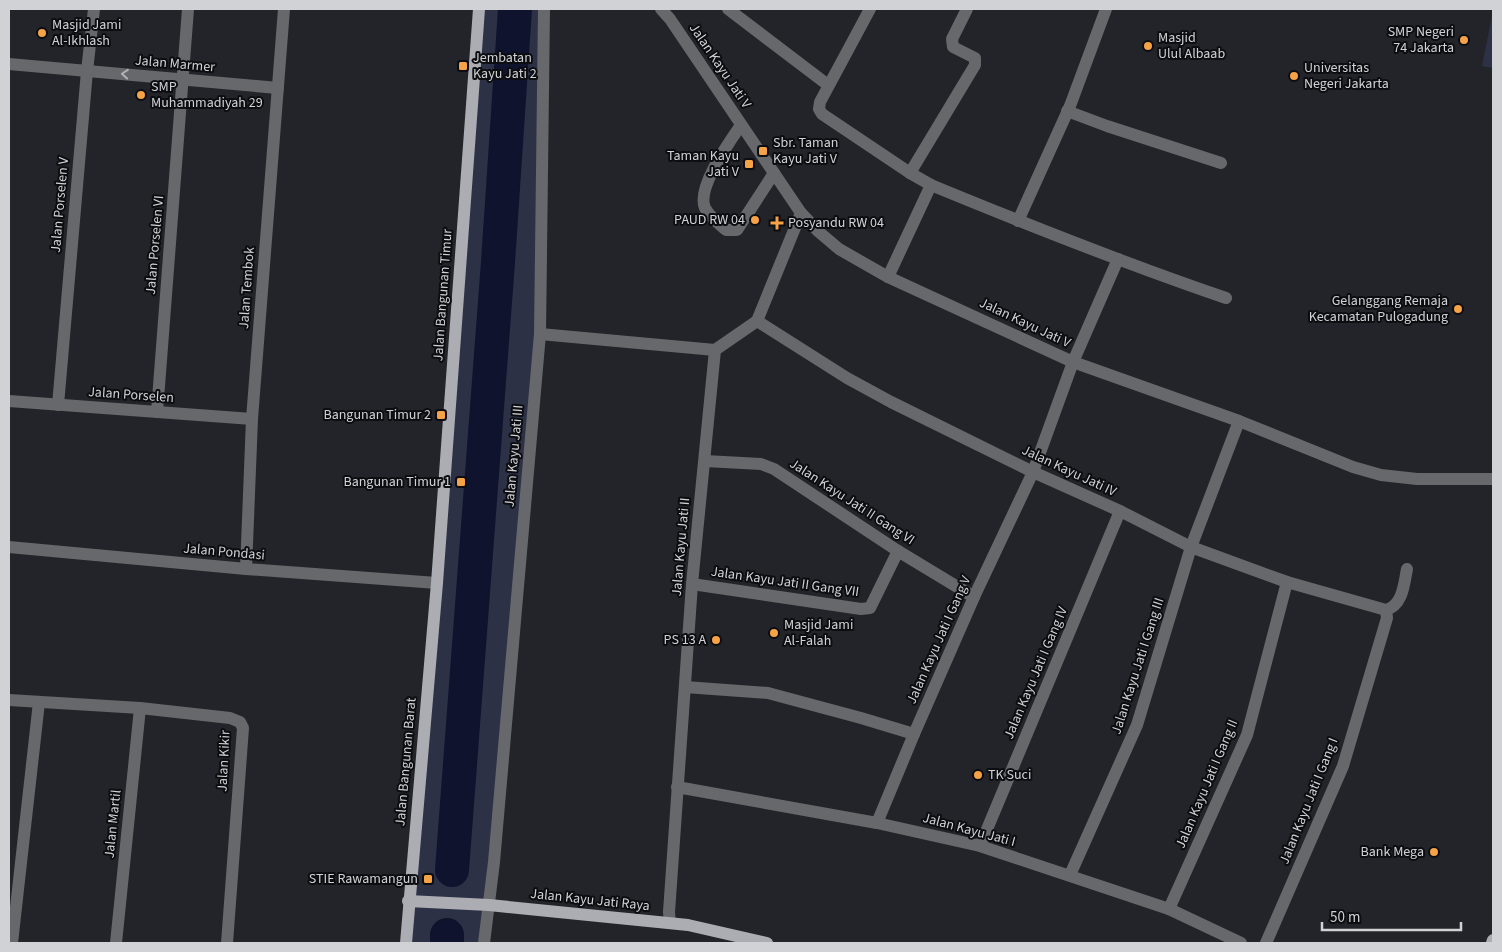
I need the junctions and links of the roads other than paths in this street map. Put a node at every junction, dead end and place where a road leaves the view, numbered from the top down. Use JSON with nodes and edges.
{"nodes":[{"id":1,"x":94,"y":9,"type":"edge"},
{"id":2,"x":188,"y":9,"type":"edge"},
{"id":3,"x":284,"y":9,"type":"edge"},
{"id":4,"x":479,"y":9,"type":"edge"},
{"id":5,"x":544,"y":9,"type":"edge"},
{"id":6,"x":661,"y":9,"type":"edge"},
{"id":7,"x":728,"y":9,"type":"edge"},
{"id":8,"x":870,"y":9,"type":"edge"},
{"id":9,"x":967,"y":9,"type":"edge"},
{"id":10,"x":1106,"y":9,"type":"edge"},
{"id":11,"x":9,"y":64,"type":"edge"},
{"id":12,"x":87,"y":71,"type":"junction"},
{"id":13,"x":184,"y":80,"type":"junction"},
{"id":14,"x":828,"y":86,"type":"junction"},
{"id":15,"x":278,"y":88,"type":"junction"},
{"id":16,"x":1067,"y":111,"type":"junction"},
{"id":17,"x":741,"y":125,"type":"junction"},
{"id":18,"x":1221,"y":163,"type":"dead end"},
{"id":19,"x":774,"y":172,"type":"junction"},
{"id":20,"x":910,"y":173,"type":"junction"},
{"id":21,"x":931,"y":185,"type":"junction"},
{"id":22,"x":801,"y":213,"type":"junction"},
{"id":23,"x":1018,"y":221,"type":"junction"},
{"id":24,"x":1118,"y":259,"type":"junction"},
{"id":25,"x":888,"y":277,"type":"junction"},
{"id":26,"x":1226,"y":298,"type":"dead end"},
{"id":27,"x":757,"y":321,"type":"junction"},
{"id":28,"x":540,"y":334,"type":"junction"},
{"id":29,"x":715,"y":350,"type":"junction"},
{"id":30,"x":1073,"y":362,"type":"junction"},
{"id":31,"x":9,"y":401,"type":"edge"},
{"id":32,"x":58,"y":405,"type":"junction"},
{"id":33,"x":157,"y":412,"type":"junction"},
{"id":34,"x":252,"y":419,"type":"junction"},
{"id":35,"x":1239,"y":421,"type":"junction"},
{"id":36,"x":705,"y":461,"type":"junction"},
{"id":37,"x":1033,"y":472,"type":"junction"},
{"id":38,"x":1493,"y":479,"type":"edge"},
{"id":39,"x":1120,"y":511,"type":"junction"},
{"id":40,"x":9,"y":547,"type":"edge"},
{"id":41,"x":1191,"y":547,"type":"junction"},
{"id":42,"x":898,"y":551,"type":"junction"},
{"id":43,"x":246,"y":569,"type":"junction"},
{"id":44,"x":1407,"y":569,"type":"dead end"},
{"id":45,"x":1287,"y":582,"type":"junction"},
{"id":46,"x":438,"y":583,"type":"junction"},
{"id":47,"x":692,"y":584,"type":"junction"},
{"id":48,"x":974,"y":597,"type":"junction"},
{"id":49,"x":1386,"y":610,"type":"junction"},
{"id":50,"x":685,"y":687,"type":"junction"},
{"id":51,"x":9,"y":700,"type":"edge"},
{"id":52,"x":39,"y":702,"type":"junction"},
{"id":53,"x":140,"y":708,"type":"junction"},
{"id":54,"x":914,"y":734,"type":"junction"},
{"id":55,"x":677,"y":787,"type":"junction"},
{"id":56,"x":877,"y":823,"type":"junction"},
{"id":57,"x":980,"y":846,"type":"junction"},
{"id":58,"x":1070,"y":875,"type":"junction"},
{"id":59,"x":412,"y":901,"type":"junction"},
{"id":60,"x":485,"y":904,"type":"junction"},
{"id":61,"x":1169,"y":909,"type":"junction"},
{"id":62,"x":670,"y":923,"type":"junction"},
{"id":63,"x":1493,"y":940,"type":"edge"},
{"id":64,"x":12,"y":943,"type":"edge"},
{"id":65,"x":116,"y":943,"type":"edge"},
{"id":66,"x":227,"y":943,"type":"edge"},
{"id":67,"x":406,"y":943,"type":"edge"},
{"id":68,"x":484,"y":943,"type":"edge"},
{"id":69,"x":767,"y":943,"type":"edge"},
{"id":70,"x":1241,"y":943,"type":"edge"},
{"id":71,"x":1266,"y":943,"type":"edge"},
{"id":72,"x":1492,"y":943,"type":"edge"}],
"edges":[{"from":1,"to":12,"type":"street","name":"Jalan Porselen V"},
{"from":2,"to":13,"type":"street","name":"Jalan Porselen VI"},
{"from":3,"to":15,"type":"street","name":"Jalan Tembok"},
{"from":4,"to":46,"type":"main road","name":"Jalan Bangunan Timur"},
{"from":5,"to":28,"type":"street","name":"Jalan Kayu Jati III"},
{"from":6,"to":17,"type":"street","name":"Jalan Kayu Jati V"},
{"from":7,"to":14,"type":"street"},
{"from":8,"to":14,"type":"street"},
{"from":9,"to":20,"type":"street"},
{"from":10,"to":16,"type":"street"},
{"from":11,"to":12,"type":"street","name":"Jalan Marmer"},
{"from":13,"to":12,"type":"street","name":"Jalan Marmer","one_way":true},
{"from":12,"to":32,"type":"street","name":"Jalan Porselen V"},
{"from":13,"to":15,"type":"street","name":"Jalan Marmer"},
{"from":13,"to":33,"type":"street","name":"Jalan Porselen VI"},
{"from":14,"to":20,"type":"street"},
{"from":15,"to":34,"type":"street","name":"Jalan Tembok"},
{"from":16,"to":18,"type":"street"},
{"from":16,"to":23,"type":"street"},
{"from":17,"to":19,"type":"street","name":"Jalan Kayu Jati V"},
{"from":17,"to":19,"type":"street"},
{"from":19,"to":22,"type":"street","name":"Jalan Kayu Jati V"},
{"from":20,"to":21,"type":"street"},
{"from":21,"to":23,"type":"street"},
{"from":21,"to":25,"type":"street"},
{"from":22,"to":25,"type":"street","name":"Jalan Kayu Jati V"},
{"from":22,"to":27,"type":"street"},
{"from":23,"to":24,"type":"street"},
{"from":24,"to":26,"type":"street"},
{"from":24,"to":30,"type":"street","name":"Jalan Kayu Jati I Gang V"},
{"from":25,"to":30,"type":"street","name":"Jalan Kayu Jati V"},
{"from":27,"to":29,"type":"street"},
{"from":27,"to":37,"type":"street","name":"Jalan Kayu Jati IV"},
{"from":28,"to":29,"type":"street"},
{"from":28,"to":60,"type":"street","name":"Jalan Kayu Jati III"},
{"from":29,"to":36,"type":"street","name":"Jalan Kayu Jati II"},
{"from":30,"to":35,"type":"street","name":"Jalan Kayu Jati V"},
{"from":30,"to":37,"type":"street","name":"Jalan Kayu Jati I Gang V"},
{"from":31,"to":32,"type":"street","name":"Jalan Porselen"},
{"from":32,"to":33,"type":"street","name":"Jalan Porselen"},
{"from":33,"to":34,"type":"street","name":"Jalan Porselen"},
{"from":34,"to":43,"type":"street","name":"Jalan Tembok"},
{"from":35,"to":38,"type":"street","name":"Jalan Kayu Jati V"},
{"from":35,"to":41,"type":"street","name":"Jalan Kayu Jati I Gang III"},
{"from":36,"to":42,"type":"street","name":"Jalan Kayu Jati II Gang VI"},
{"from":36,"to":47,"type":"street","name":"Jalan Kayu Jati II"},
{"from":37,"to":39,"type":"street","name":"Jalan Kayu Jati IV"},
{"from":37,"to":48,"type":"street","name":"Jalan Kayu Jati I Gang V"},
{"from":39,"to":41,"type":"street","name":"Jalan Kayu Jati IV"},
{"from":39,"to":57,"type":"street","name":"Jalan Kayu Jati I Gang IV"},
{"from":40,"to":43,"type":"street","name":"Jalan Pondasi"},
{"from":41,"to":45,"type":"street","name":"Jalan Kayu Jati IV"},
{"from":41,"to":58,"type":"street","name":"Jalan Kayu Jati I Gang III"},
{"from":42,"to":47,"type":"street","name":"Jalan Kayu Jati II Gang VII"},
{"from":42,"to":48,"type":"street","name":"Jalan Kayu Jati II Gang VI"},
{"from":43,"to":46,"type":"street","name":"Jalan Pondasi"},
{"from":44,"to":49,"type":"street"},
{"from":45,"to":49,"type":"street","name":"Jalan Kayu Jati IV"},
{"from":45,"to":61,"type":"street","name":"Jalan Kayu Jati I Gang II"},
{"from":46,"to":59,"type":"main road","name":"Jalan Bangunan Barat"},
{"from":47,"to":50,"type":"street","name":"Jalan Kayu Jati II"},
{"from":48,"to":54,"type":"street","name":"Jalan Kayu Jati I Gang V"},
{"from":49,"to":71,"type":"street","name":"Jalan Kayu Jati I Gang I"},
{"from":50,"to":54,"type":"street"},
{"from":50,"to":55,"type":"street","name":"Jalan Kayu Jati II"},
{"from":51,"to":52,"type":"street","name":"Jalan Kikir"},
{"from":52,"to":53,"type":"street","name":"Jalan Kikir"},
{"from":52,"to":64,"type":"street"},
{"from":53,"to":65,"type":"street","name":"Jalan Martil"},
{"from":53,"to":66,"type":"street","name":"Jalan Kikir"},
{"from":54,"to":56,"type":"street","name":"Jalan Kayu Jati I Gang V"},
{"from":55,"to":56,"type":"street","name":"Jalan Kayu Jati I"},
{"from":55,"to":62,"type":"street","name":"Jalan Kayu Jati II"},
{"from":56,"to":57,"type":"street","name":"Jalan Kayu Jati I"},
{"from":57,"to":58,"type":"street","name":"Jalan Kayu Jati I"},
{"from":58,"to":61,"type":"street","name":"Jalan Kayu Jati I"},
{"from":59,"to":60,"type":"main road","name":"Jalan Kayu Jati Raya"},
{"from":59,"to":67,"type":"main road","name":"Jalan Bangunan Barat"},
{"from":60,"to":62,"type":"main road","name":"Jalan Kayu Jati Raya"},
{"from":60,"to":68,"type":"street","name":"Jalan Kayu Jati III"},
{"from":61,"to":70,"type":"street","name":"Jalan Kayu Jati I"},
{"from":62,"to":69,"type":"main road","name":"Jalan Kayu Jati Raya"},
{"from":63,"to":72,"type":"main road"}]}
